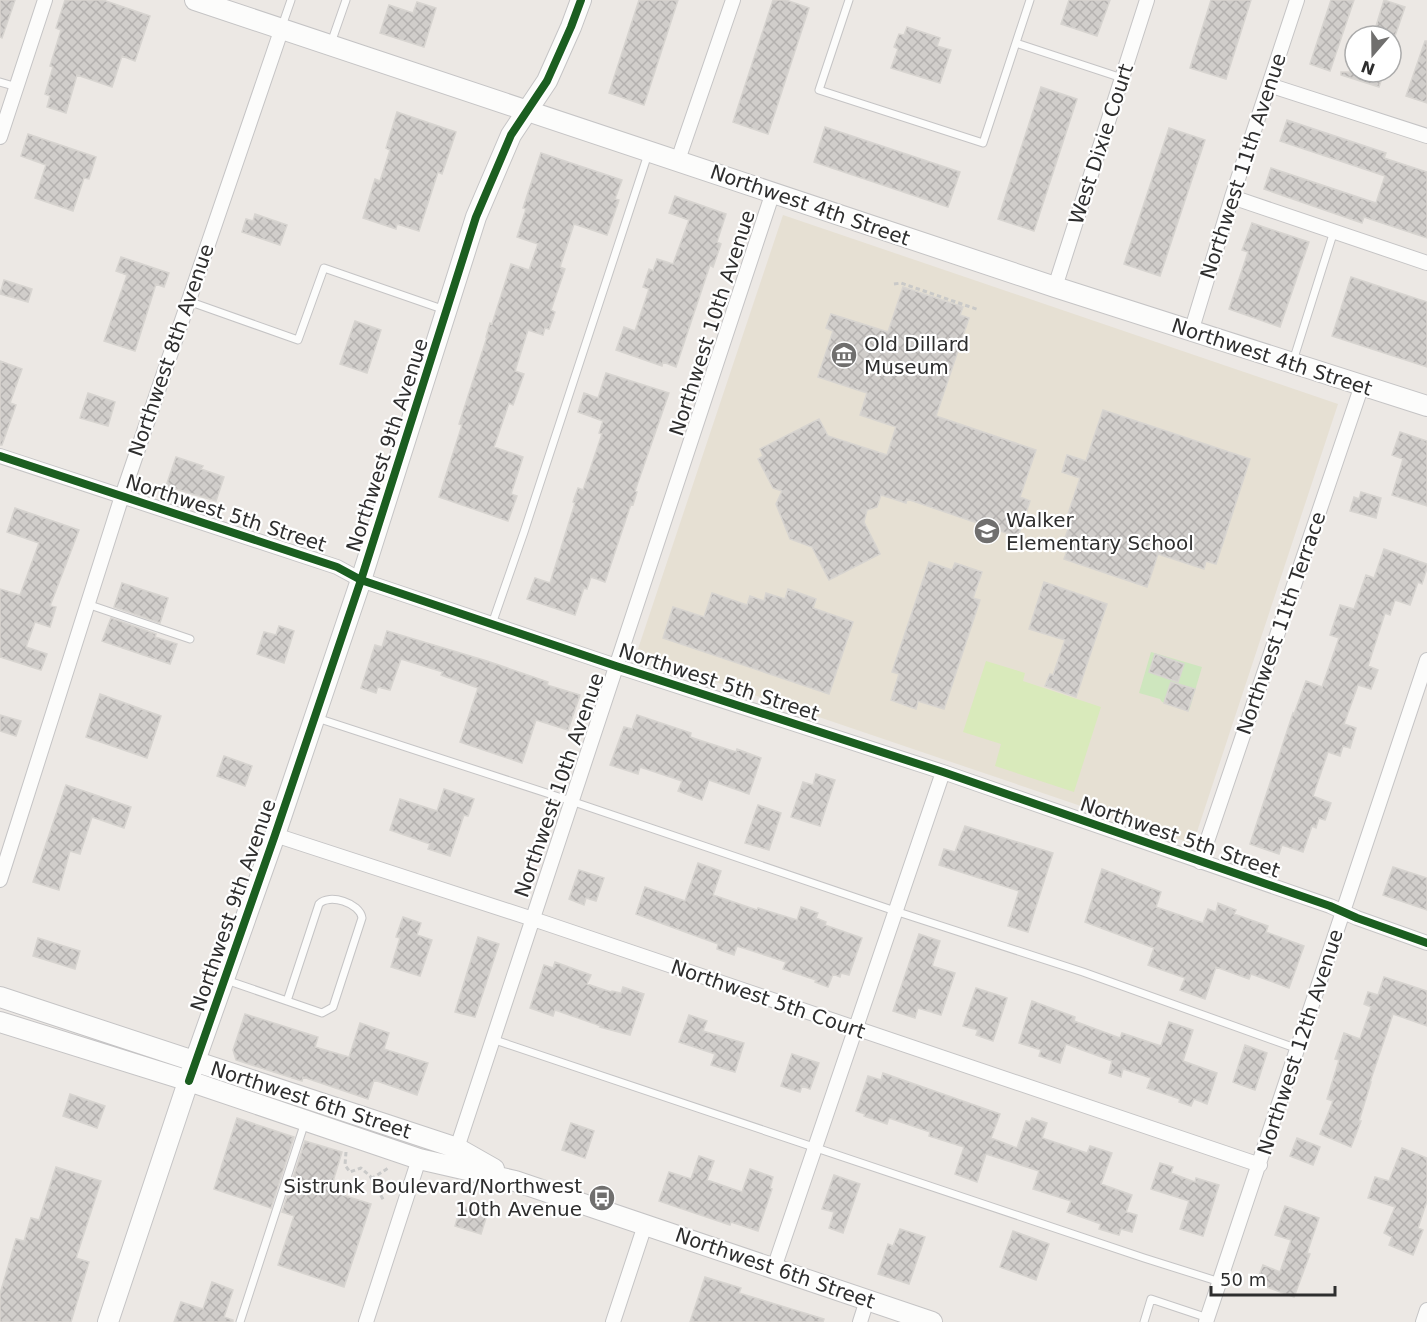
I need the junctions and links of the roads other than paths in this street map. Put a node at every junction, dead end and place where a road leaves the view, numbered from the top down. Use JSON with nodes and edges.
{"nodes":[{"id":1,"x":45,"y":0,"type":"edge"},
{"id":2,"x":195,"y":0,"type":"edge"},
{"id":3,"x":291,"y":0,"type":"edge"},
{"id":4,"x":346,"y":0,"type":"edge"},
{"id":5,"x":581,"y":0,"type":"edge"},
{"id":6,"x":733,"y":0,"type":"edge"},
{"id":7,"x":849,"y":0,"type":"edge"},
{"id":8,"x":1030,"y":0,"type":"edge"},
{"id":9,"x":1148,"y":0,"type":"edge"},
{"id":10,"x":1297,"y":0,"type":"edge"},
{"id":11,"x":282,"y":28,"type":"junction"},
{"id":12,"x":1016,"y":43,"type":"junction"},
{"id":13,"x":330,"y":45,"type":"junction"},
{"id":14,"x":1122,"y":78,"type":"junction"},
{"id":15,"x":0,"y":82,"type":"edge"},
{"id":16,"x":1269,"y":85,"type":"junction"},
{"id":17,"x":17,"y":87,"type":"junction"},
{"id":18,"x":526,"y":111,"type":"junction"},
{"id":19,"x":1427,"y":136,"type":"edge"},
{"id":20,"x":0,"y":137,"type":"edge"},
{"id":21,"x":649,"y":151,"type":"junction"},
{"id":22,"x":678,"y":160,"type":"junction"},
{"id":23,"x":773,"y":192,"type":"junction"},
{"id":24,"x":1232,"y":197,"type":"junction"},
{"id":25,"x":1334,"y":231,"type":"junction"},
{"id":26,"x":1427,"y":263,"type":"edge"},
{"id":27,"x":1055,"y":287,"type":"junction"},
{"id":28,"x":188,"y":301,"type":"junction"},
{"id":29,"x":447,"y":311,"type":"junction"},
{"id":30,"x":1191,"y":332,"type":"junction"},
{"id":31,"x":1292,"y":363,"type":"junction"},
{"id":32,"x":1362,"y":385,"type":"junction"},
{"id":33,"x":1427,"y":406,"type":"edge"},
{"id":34,"x":0,"y":456,"type":"edge"},
{"id":35,"x":122,"y":496,"type":"junction"},
{"id":36,"x":361,"y":580,"type":"junction"},
{"id":37,"x":87,"y":604,"type":"junction"},
{"id":38,"x":492,"y":624,"type":"junction"},
{"id":39,"x":190,"y":639,"type":"dead end"},
{"id":40,"x":1427,"y":660,"type":"edge"},
{"id":41,"x":616,"y":666,"type":"junction"},
{"id":42,"x":315,"y":717,"type":"junction"},
{"id":43,"x":943,"y":772,"type":"junction"},
{"id":44,"x":571,"y":801,"type":"junction"},
{"id":45,"x":275,"y":835,"type":"junction"},
{"id":46,"x":1200,"y":862,"type":"junction"},
{"id":47,"x":0,"y":880,"type":"edge"},
{"id":48,"x":896,"y":911,"type":"junction"},
{"id":49,"x":1343,"y":911,"type":"junction"},
{"id":50,"x":531,"y":919,"type":"junction"},
{"id":51,"x":1427,"y":943,"type":"edge"},
{"id":52,"x":224,"y":980,"type":"junction"},
{"id":53,"x":0,"y":998,"type":"edge"},
{"id":54,"x":287,"y":1001,"type":"junction"},
{"id":55,"x":0,"y":1022,"type":"edge"},
{"id":56,"x":856,"y":1029,"type":"junction"},
{"id":57,"x":492,"y":1038,"type":"junction"},
{"id":58,"x":1298,"y":1049,"type":"junction"},
{"id":59,"x":195,"y":1061,"type":"junction"},
{"id":60,"x":189,"y":1081,"type":"junction"},
{"id":61,"x":305,"y":1120,"type":"junction"},
{"id":62,"x":814,"y":1146,"type":"junction"},
{"id":63,"x":457,"y":1149,"type":"junction"},
{"id":64,"x":419,"y":1159,"type":"junction"},
{"id":65,"x":1260,"y":1165,"type":"junction"},
{"id":66,"x":515,"y":1181,"type":"junction"},
{"id":67,"x":645,"y":1225,"type":"junction"},
{"id":68,"x":774,"y":1268,"type":"junction"},
{"id":69,"x":1220,"y":1282,"type":"junction"},
{"id":70,"x":867,"y":1300,"type":"junction"},
{"id":71,"x":1427,"y":1310,"type":"edge"},
{"id":72,"x":1207,"y":1320,"type":"edge"},
{"id":73,"x":108,"y":1322,"type":"edge"},
{"id":74,"x":240,"y":1322,"type":"edge"},
{"id":75,"x":366,"y":1322,"type":"edge"},
{"id":76,"x":613,"y":1322,"type":"edge"},
{"id":77,"x":860,"y":1322,"type":"edge"},
{"id":78,"x":932,"y":1322,"type":"edge"},
{"id":79,"x":1144,"y":1322,"type":"edge"},
{"id":80,"x":1423,"y":1322,"type":"edge"}],
"edges":[{"from":1,"to":17,"type":"street"},
{"from":2,"to":11,"type":"street","name":"Northwest 4th Street"},
{"from":3,"to":11,"type":"lane"},
{"from":4,"to":13,"type":"lane"},
{"from":5,"to":18,"type":"street","name":"Northwest 9th Avenue"},
{"from":6,"to":22,"type":"street"},
{"from":7,"to":12,"type":"lane"},
{"from":8,"to":12,"type":"lane"},
{"from":9,"to":14,"type":"street","name":"West Dixie Court"},
{"from":10,"to":16,"type":"street","name":"Northwest 11th Avenue"},
{"from":11,"to":13,"type":"street","name":"Northwest 4th Street"},
{"from":11,"to":28,"type":"street","name":"Northwest 8th Avenue"},
{"from":12,"to":14,"type":"lane"},
{"from":13,"to":18,"type":"street","name":"Northwest 4th Street"},
{"from":14,"to":27,"type":"street","name":"West Dixie Court"},
{"from":15,"to":17,"type":"lane"},
{"from":16,"to":19,"type":"street"},
{"from":16,"to":24,"type":"street","name":"Northwest 11th Avenue"},
{"from":17,"to":20,"type":"street"},
{"from":18,"to":21,"type":"street","name":"Northwest 4th Street"},
{"from":18,"to":29,"type":"street","name":"Northwest 9th Avenue"},
{"from":21,"to":22,"type":"street","name":"Northwest 4th Street"},
{"from":21,"to":38,"type":"lane"},
{"from":22,"to":23,"type":"street","name":"Northwest 4th Street"},
{"from":23,"to":27,"type":"street","name":"Northwest 4th Street"},
{"from":23,"to":41,"type":"street","name":"Northwest 10th Avenue"},
{"from":24,"to":25,"type":"street"},
{"from":24,"to":30,"type":"street","name":"Northwest 11th Avenue"},
{"from":25,"to":26,"type":"street"},
{"from":25,"to":31,"type":"lane"},
{"from":27,"to":30,"type":"street","name":"Northwest 4th Street"},
{"from":28,"to":29,"type":"lane"},
{"from":28,"to":35,"type":"street","name":"Northwest 8th Avenue"},
{"from":29,"to":36,"type":"street","name":"Northwest 9th Avenue"},
{"from":30,"to":31,"type":"street","name":"Northwest 4th Street"},
{"from":31,"to":32,"type":"street","name":"Northwest 4th Street"},
{"from":32,"to":33,"type":"street","name":"Northwest 4th Street"},
{"from":32,"to":46,"type":"street","name":"Northwest 11th Terrace"},
{"from":34,"to":35,"type":"street","name":"Northwest 5th Street"},
{"from":35,"to":36,"type":"street","name":"Northwest 5th Street"},
{"from":35,"to":37,"type":"street","name":"Northwest 8th Avenue"},
{"from":36,"to":38,"type":"street","name":"Northwest 5th Street"},
{"from":36,"to":42,"type":"street","name":"Northwest 9th Avenue"},
{"from":37,"to":39,"type":"lane"},
{"from":37,"to":47,"type":"street","name":"Northwest 8th Avenue"},
{"from":38,"to":41,"type":"street","name":"Northwest 5th Street"},
{"from":40,"to":49,"type":"street","name":"Northwest 12th Avenue"},
{"from":41,"to":43,"type":"street","name":"Northwest 5th Street"},
{"from":41,"to":44,"type":"street","name":"Northwest 10th Avenue"},
{"from":42,"to":44,"type":"lane"},
{"from":42,"to":45,"type":"street","name":"Northwest 9th Avenue"},
{"from":43,"to":46,"type":"street","name":"Northwest 5th Street"},
{"from":43,"to":48,"type":"street"},
{"from":44,"to":48,"type":"lane"},
{"from":44,"to":50,"type":"street","name":"Northwest 10th Avenue"},
{"from":45,"to":50,"type":"street","name":"Northwest 5th Court"},
{"from":45,"to":52,"type":"street","name":"Northwest 9th Avenue"},
{"from":46,"to":49,"type":"street","name":"Northwest 5th Street"},
{"from":48,"to":56,"type":"street"},
{"from":48,"to":58,"type":"lane"},
{"from":49,"to":51,"type":"street","name":"Northwest 5th Street"},
{"from":49,"to":58,"type":"street","name":"Northwest 12th Avenue"},
{"from":50,"to":56,"type":"street","name":"Northwest 5th Court"},
{"from":50,"to":57,"type":"street","name":"Northwest 10th Avenue"},
{"from":52,"to":54,"type":"lane"},
{"from":52,"to":59,"type":"street","name":"Northwest 9th Avenue"},
{"from":53,"to":59,"type":"street","name":"Northwest 6th Street"},
{"from":54,"to":54,"type":"lane"},
{"from":55,"to":60,"type":"street","name":"Northwest 6th Street"},
{"from":56,"to":62,"type":"street"},
{"from":56,"to":65,"type":"street","name":"Northwest 5th Court"},
{"from":57,"to":62,"type":"lane"},
{"from":57,"to":63,"type":"street","name":"Northwest 10th Avenue"},
{"from":58,"to":65,"type":"street","name":"Northwest 12th Avenue"},
{"from":59,"to":60,"type":"street","name":"Northwest 9th Avenue"},
{"from":59,"to":63,"type":"street","name":"Northwest 6th Street"},
{"from":60,"to":61,"type":"street","name":"Northwest 6th Street"},
{"from":60,"to":73,"type":"street","name":"Northwest 9th Avenue"},
{"from":61,"to":64,"type":"street","name":"Northwest 6th Street"},
{"from":61,"to":74,"type":"lane"},
{"from":62,"to":68,"type":"street"},
{"from":62,"to":69,"type":"lane"},
{"from":63,"to":66,"type":"street","name":"Northwest 6th Street"},
{"from":64,"to":66,"type":"street","name":"Northwest 6th Street"},
{"from":64,"to":75,"type":"street"},
{"from":65,"to":69,"type":"street","name":"Northwest 12th Avenue"},
{"from":66,"to":67,"type":"street","name":"Northwest 6th Street"},
{"from":67,"to":68,"type":"street","name":"Northwest 6th Street"},
{"from":67,"to":76,"type":"street"},
{"from":68,"to":70,"type":"street","name":"Northwest 6th Street"},
{"from":69,"to":72,"type":"street","name":"Northwest 12th Avenue"},
{"from":70,"to":77,"type":"street"},
{"from":70,"to":78,"type":"street","name":"Northwest 6th Street"},
{"from":71,"to":80,"type":"street"},
{"from":72,"to":79,"type":"lane"}]}
